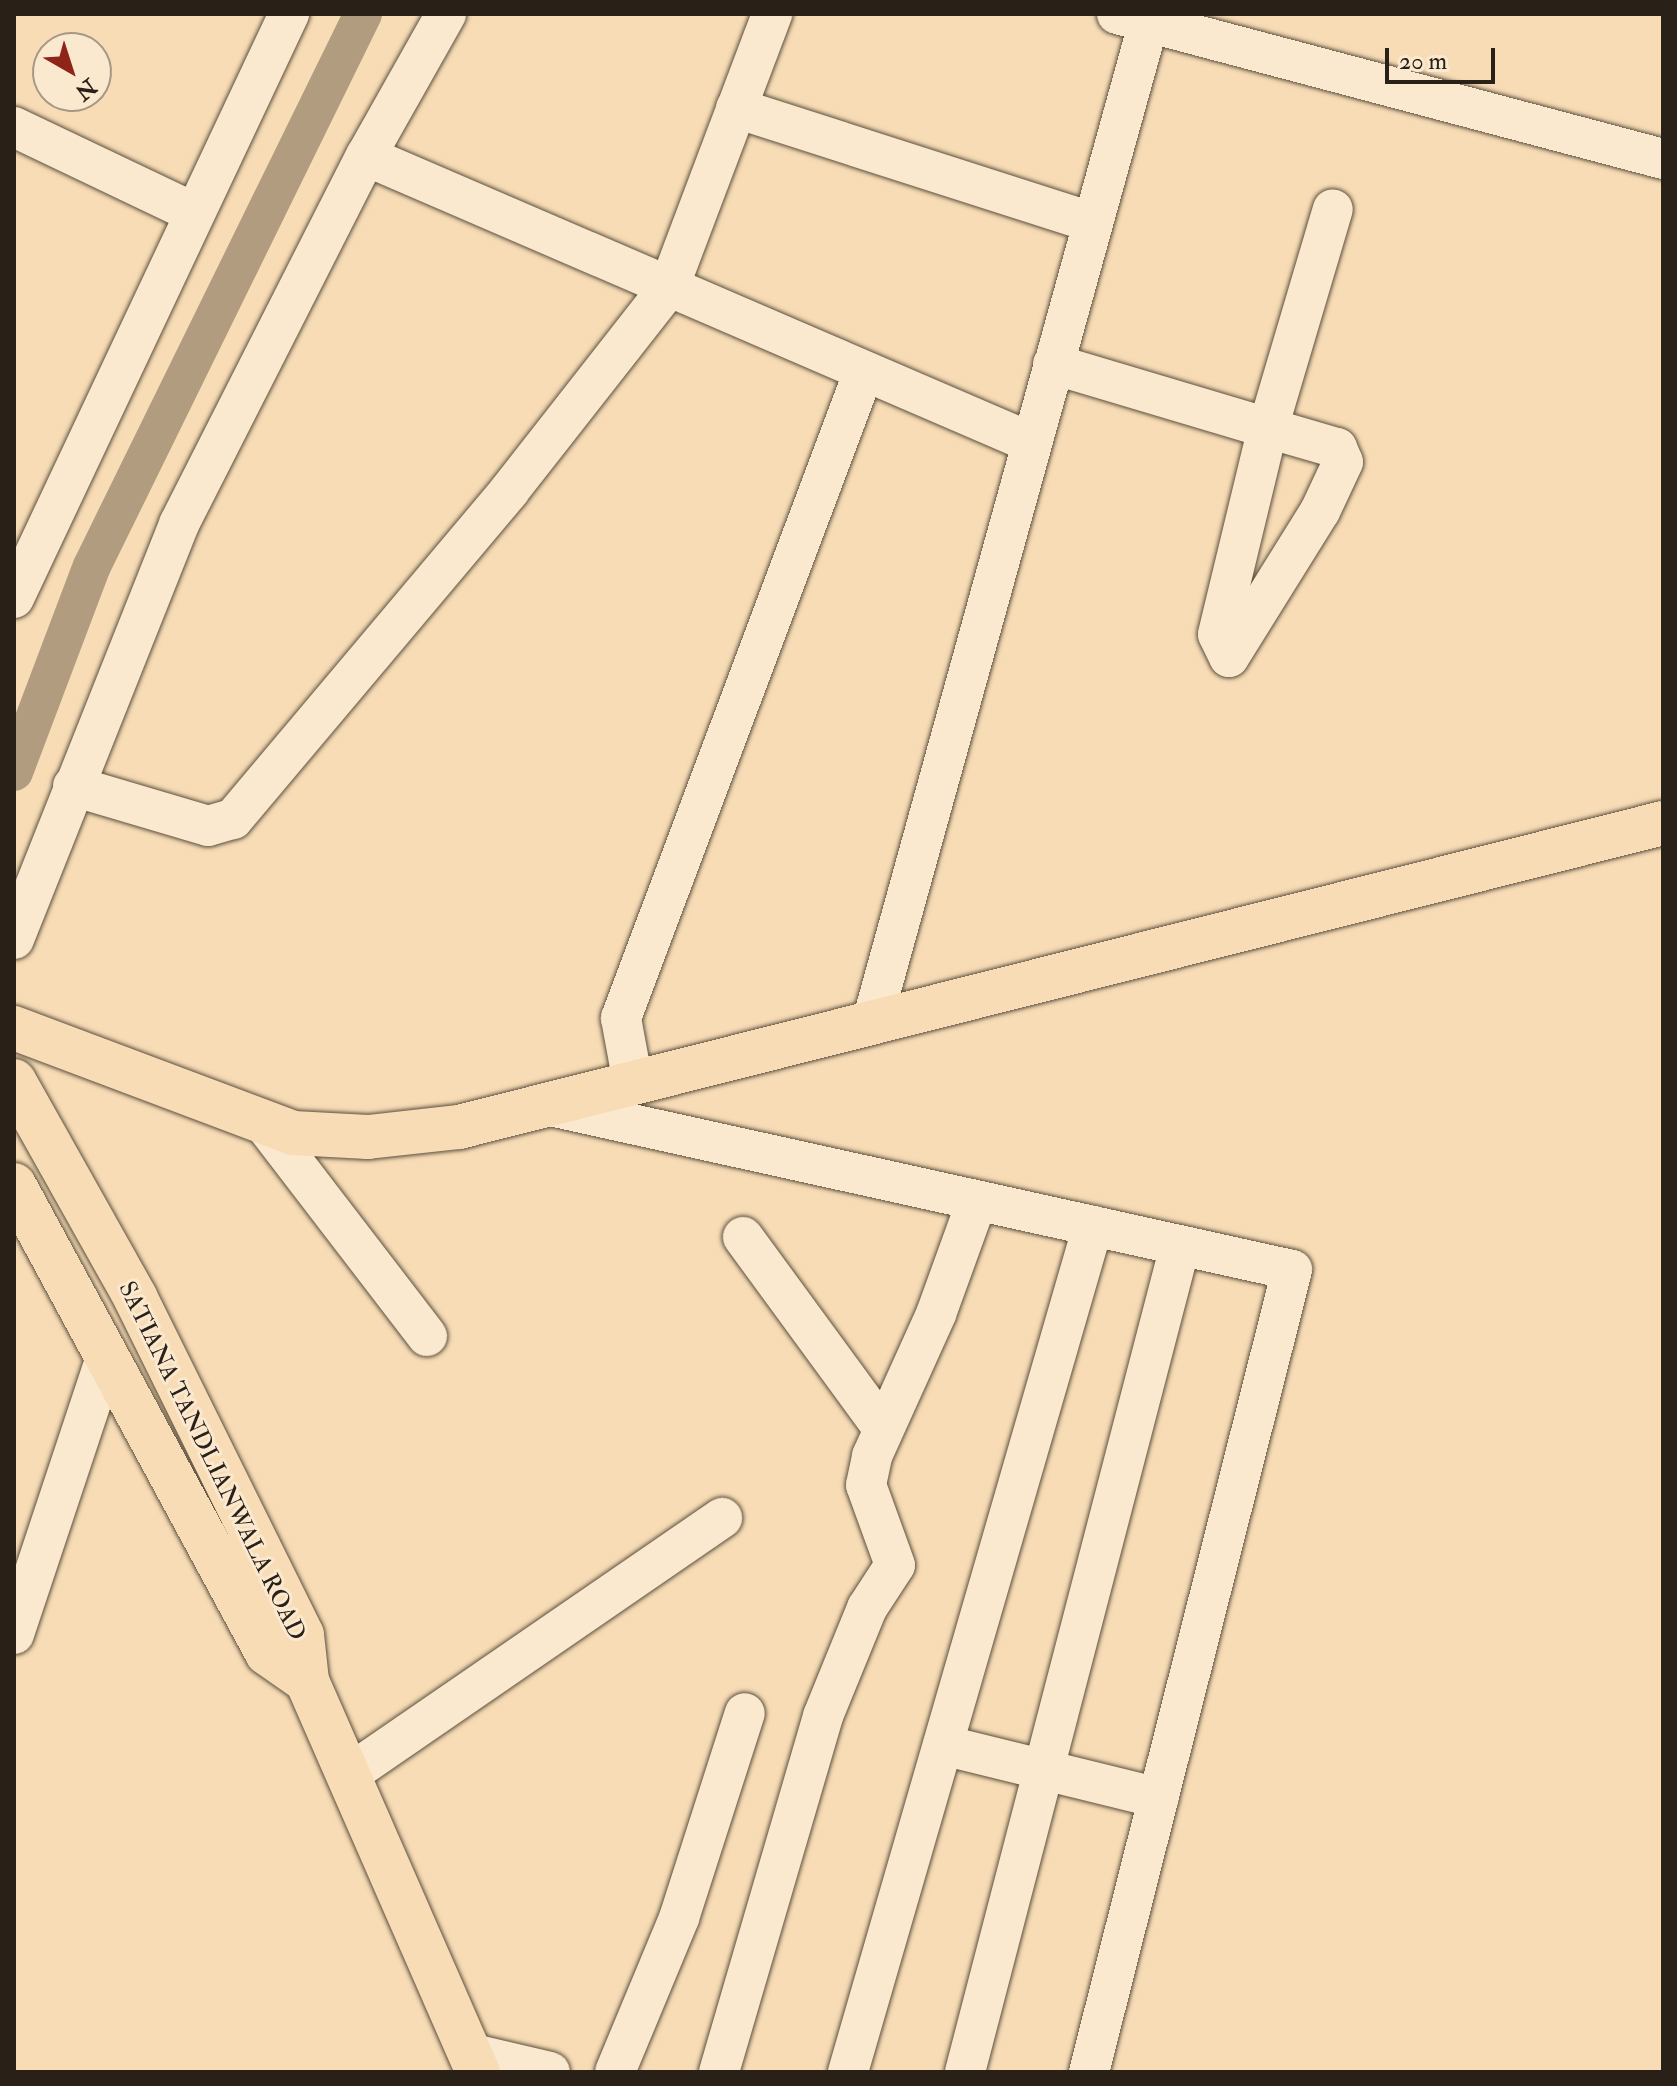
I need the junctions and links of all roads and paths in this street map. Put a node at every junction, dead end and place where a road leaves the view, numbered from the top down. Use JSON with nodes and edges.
{"nodes":[{"id":1,"x":289,"y":14,"type":"edge"},
{"id":2,"x":446,"y":14,"type":"edge"},
{"id":3,"x":772,"y":14,"type":"edge"},
{"id":4,"x":1138,"y":17,"type":"edge"},
{"id":5,"x":736,"y":108,"type":"junction"},
{"id":6,"x":14,"y":127,"type":"edge"},
{"id":7,"x":366,"y":156,"type":"junction"},
{"id":8,"x":1663,"y":159,"type":"edge"},
{"id":9,"x":1333,"y":209,"type":"dead end"},
{"id":10,"x":194,"y":213,"type":"junction"},
{"id":11,"x":1091,"y":222,"type":"junction"},
{"id":12,"x":669,"y":287,"type":"junction"},
{"id":13,"x":1053,"y":364,"type":"junction"},
{"id":14,"x":864,"y":371,"type":"junction"},
{"id":15,"x":1268,"y":428,"type":"junction"},
{"id":16,"x":1032,"y":443,"type":"junction"},
{"id":17,"x":14,"y":598,"type":"edge"},
{"id":18,"x":73,"y":786,"type":"junction"},
{"id":19,"x":1663,"y":823,"type":"edge"},
{"id":20,"x":14,"y":939,"type":"edge"},
{"id":21,"x":872,"y":1022,"type":"junction"},
{"id":22,"x":14,"y":1028,"type":"edge"},
{"id":23,"x":14,"y":1081,"type":"edge"},
{"id":24,"x":633,"y":1083,"type":"junction"},
{"id":25,"x":546,"y":1105,"type":"junction"},
{"id":26,"x":262,"y":1121,"type":"junction"},
{"id":27,"x":14,"y":1185,"type":"edge"},
{"id":28,"x":977,"y":1201,"type":"junction"},
{"id":29,"x":1093,"y":1226,"type":"junction"},
{"id":30,"x":743,"y":1237,"type":"dead end"},
{"id":31,"x":1180,"y":1246,"type":"junction"},
{"id":32,"x":427,"y":1336,"type":"dead end"},
{"id":33,"x":106,"y":1358,"type":"junction"},
{"id":34,"x":883,"y":1428,"type":"junction"},
{"id":35,"x":722,"y":1518,"type":"dead end"},
{"id":36,"x":14,"y":1634,"type":"edge"},
{"id":37,"x":307,"y":1681,"type":"junction"},
{"id":38,"x":745,"y":1713,"type":"dead end"},
{"id":39,"x":943,"y":1745,"type":"junction"},
{"id":40,"x":1043,"y":1770,"type":"junction"},
{"id":41,"x":348,"y":1775,"type":"junction"},
{"id":42,"x":1159,"y":1798,"type":"junction"},
{"id":43,"x":474,"y":2062,"type":"edge"},
{"id":44,"x":550,"y":2072,"type":"edge"},
{"id":45,"x":615,"y":2072,"type":"edge"},
{"id":46,"x":719,"y":2072,"type":"edge"},
{"id":47,"x":848,"y":2072,"type":"edge"},
{"id":48,"x":965,"y":2072,"type":"edge"},
{"id":49,"x":1089,"y":2072,"type":"edge"}],
"edges":[{"from":1,"to":10,"type":"street"},
{"from":2,"to":7,"type":"street"},
{"from":3,"to":5,"type":"street"},
{"from":4,"to":8,"type":"street"},
{"from":4,"to":11,"type":"street"},
{"from":5,"to":11,"type":"street"},
{"from":5,"to":12,"type":"street"},
{"from":6,"to":10,"type":"street"},
{"from":7,"to":12,"type":"street"},
{"from":7,"to":18,"type":"street"},
{"from":9,"to":15,"type":"street"},
{"from":10,"to":17,"type":"street"},
{"from":11,"to":13,"type":"street"},
{"from":12,"to":14,"type":"street"},
{"from":12,"to":18,"type":"street"},
{"from":13,"to":15,"type":"street"},
{"from":13,"to":16,"type":"street"},
{"from":14,"to":16,"type":"street"},
{"from":14,"to":24,"type":"street"},
{"from":15,"to":15,"type":"street"},
{"from":16,"to":21,"type":"street"},
{"from":18,"to":20,"type":"street"},
{"from":19,"to":21,"type":"main road"},
{"from":21,"to":24,"type":"main road"},
{"from":22,"to":26,"type":"main road"},
{"from":23,"to":37,"type":"main road","name":"SATIANA TANDLIANWALA ROAD"},
{"from":24,"to":25,"type":"main road"},
{"from":25,"to":26,"type":"main road"},
{"from":25,"to":28,"type":"street"},
{"from":26,"to":32,"type":"street"},
{"from":27,"to":33,"type":"main road"},
{"from":28,"to":29,"type":"street"},
{"from":28,"to":34,"type":"street"},
{"from":29,"to":31,"type":"street"},
{"from":29,"to":39,"type":"street"},
{"from":30,"to":34,"type":"street"},
{"from":31,"to":40,"type":"street"},
{"from":31,"to":42,"type":"street"},
{"from":33,"to":36,"type":"street"},
{"from":33,"to":37,"type":"main road"},
{"from":34,"to":46,"type":"street"},
{"from":35,"to":41,"type":"street"},
{"from":37,"to":41,"type":"main road","name":"SATIANA TANDLIANWALA ROAD"},
{"from":38,"to":45,"type":"street"},
{"from":39,"to":40,"type":"street"},
{"from":39,"to":47,"type":"street"},
{"from":40,"to":42,"type":"street"},
{"from":40,"to":48,"type":"street"},
{"from":41,"to":43,"type":"main road","name":"SATIANA TANDLIANWALA ROAD"},
{"from":42,"to":49,"type":"street"},
{"from":43,"to":44,"type":"street"}]}
